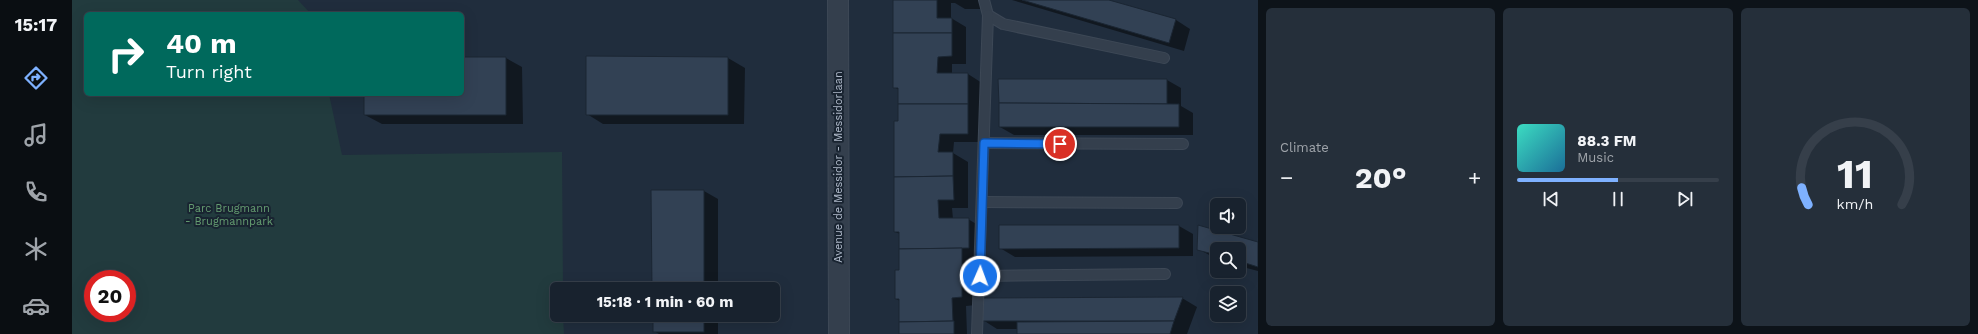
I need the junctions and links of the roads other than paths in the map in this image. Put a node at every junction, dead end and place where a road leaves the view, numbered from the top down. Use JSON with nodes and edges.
{"nodes":[{"id":1,"x":838,"y":0,"type":"edge"},
{"id":2,"x":984,"y":0,"type":"edge"},
{"id":3,"x":988,"y":15,"type":"junction"},
{"id":4,"x":1164,"y":58,"type":"dead end"},
{"id":5,"x":984,"y":143,"type":"junction"},
{"id":6,"x":1183,"y":144,"type":"dead end"},
{"id":7,"x":982,"y":202,"type":"junction"},
{"id":8,"x":1177,"y":203,"type":"dead end"},
{"id":9,"x":1165,"y":274,"type":"dead end"},
{"id":10,"x":980,"y":276,"type":"junction"},
{"id":11,"x":839,"y":334,"type":"edge"},
{"id":12,"x":977,"y":334,"type":"edge"}],
"edges":[{"from":1,"to":11,"type":"street","name":"Avenue de Messidor - Messidorlaan"},
{"from":2,"to":3,"type":"lane"},
{"from":3,"to":4,"type":"lane"},
{"from":3,"to":5,"type":"lane"},
{"from":5,"to":6,"type":"lane"},
{"from":5,"to":7,"type":"lane"},
{"from":7,"to":8,"type":"lane"},
{"from":7,"to":10,"type":"lane"},
{"from":9,"to":10,"type":"lane"},
{"from":10,"to":12,"type":"lane"}]}
